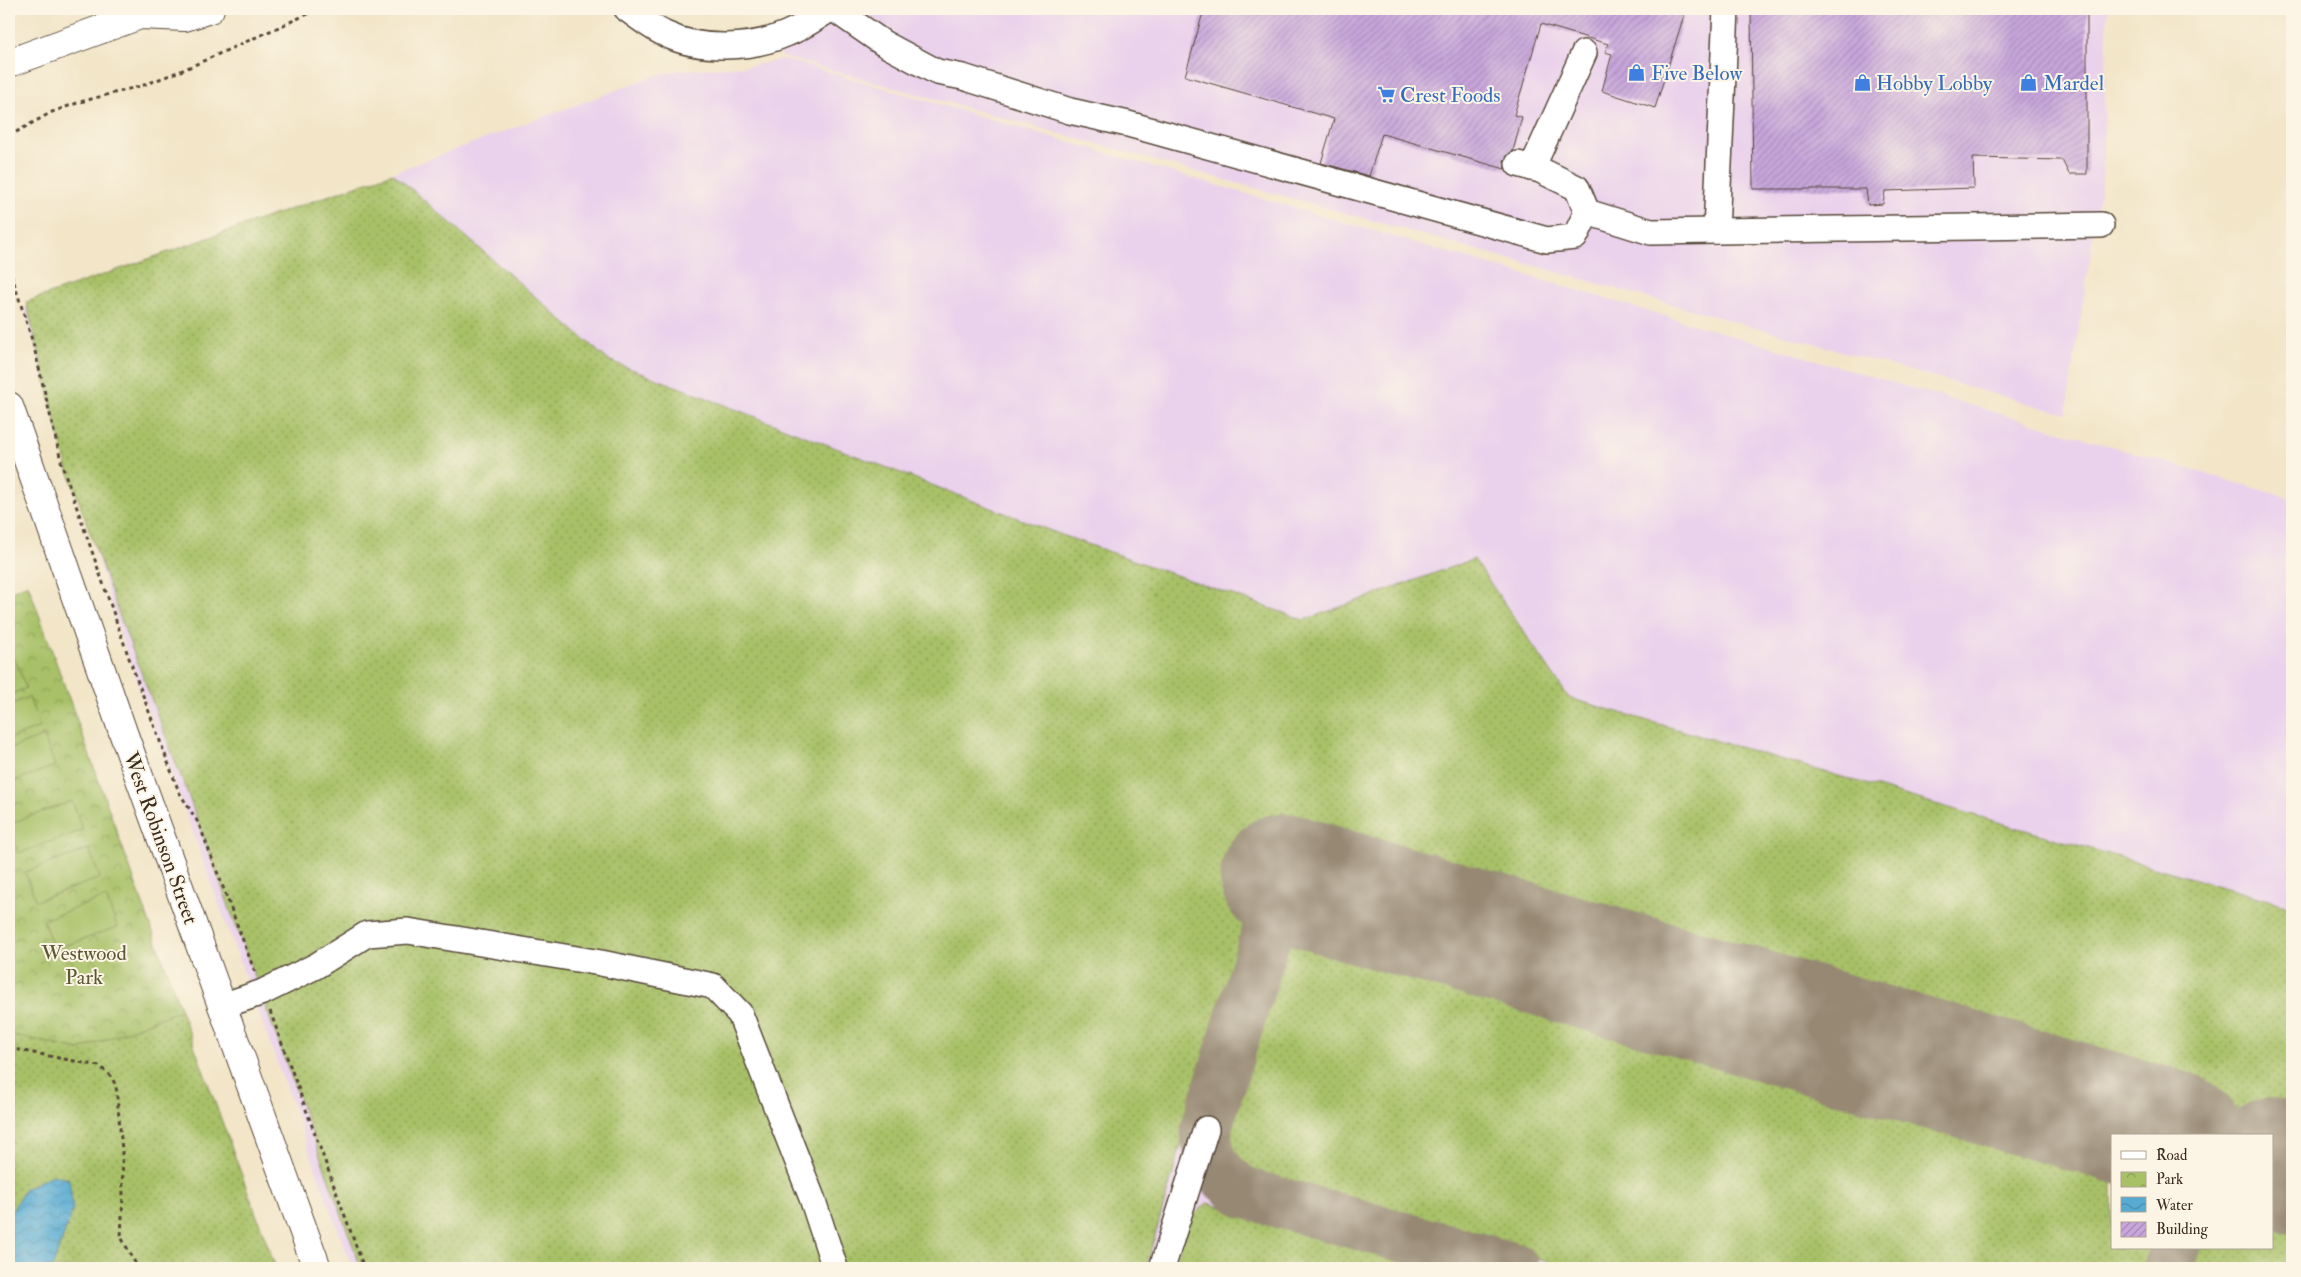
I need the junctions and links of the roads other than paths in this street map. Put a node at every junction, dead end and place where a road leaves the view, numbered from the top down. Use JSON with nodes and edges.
{"nodes":[{"id":1,"x":210,"y":9,"type":"edge"},
{"id":2,"x":627,"y":9,"type":"edge"},
{"id":3,"x":830,"y":9,"type":"edge"},
{"id":4,"x":834,"y":9,"type":"edge"},
{"id":5,"x":1726,"y":9,"type":"edge"},
{"id":6,"x":143,"y":12,"type":"edge"},
{"id":7,"x":1584,"y":52,"type":"dead end"},
{"id":8,"x":9,"y":63,"type":"edge"},
{"id":9,"x":1587,"y":212,"type":"junction"},
{"id":10,"x":2101,"y":225,"type":"dead end"},
{"id":11,"x":1716,"y":231,"type":"junction"},
{"id":12,"x":9,"y":406,"type":"edge"},
{"id":13,"x":222,"y":1006,"type":"junction"},
{"id":14,"x":1206,"y":1129,"type":"dead end"},
{"id":15,"x":317,"y":1268,"type":"edge"},
{"id":16,"x":835,"y":1268,"type":"edge"},
{"id":17,"x":1162,"y":1268,"type":"edge"}],
"edges":[{"from":1,"to":6,"type":"main road"},
{"from":2,"to":3,"type":"street"},
{"from":4,"to":9,"type":"street"},
{"from":5,"to":11,"type":"street"},
{"from":6,"to":8,"type":"main road"},
{"from":7,"to":9,"type":"street"},
{"from":9,"to":11,"type":"street"},
{"from":10,"to":11,"type":"street"},
{"from":12,"to":13,"type":"main road","name":"West Robinson Street"},
{"from":13,"to":15,"type":"main road","name":"West Robinson Street"},
{"from":13,"to":16,"type":"street"},
{"from":14,"to":17,"type":"street"}]}
